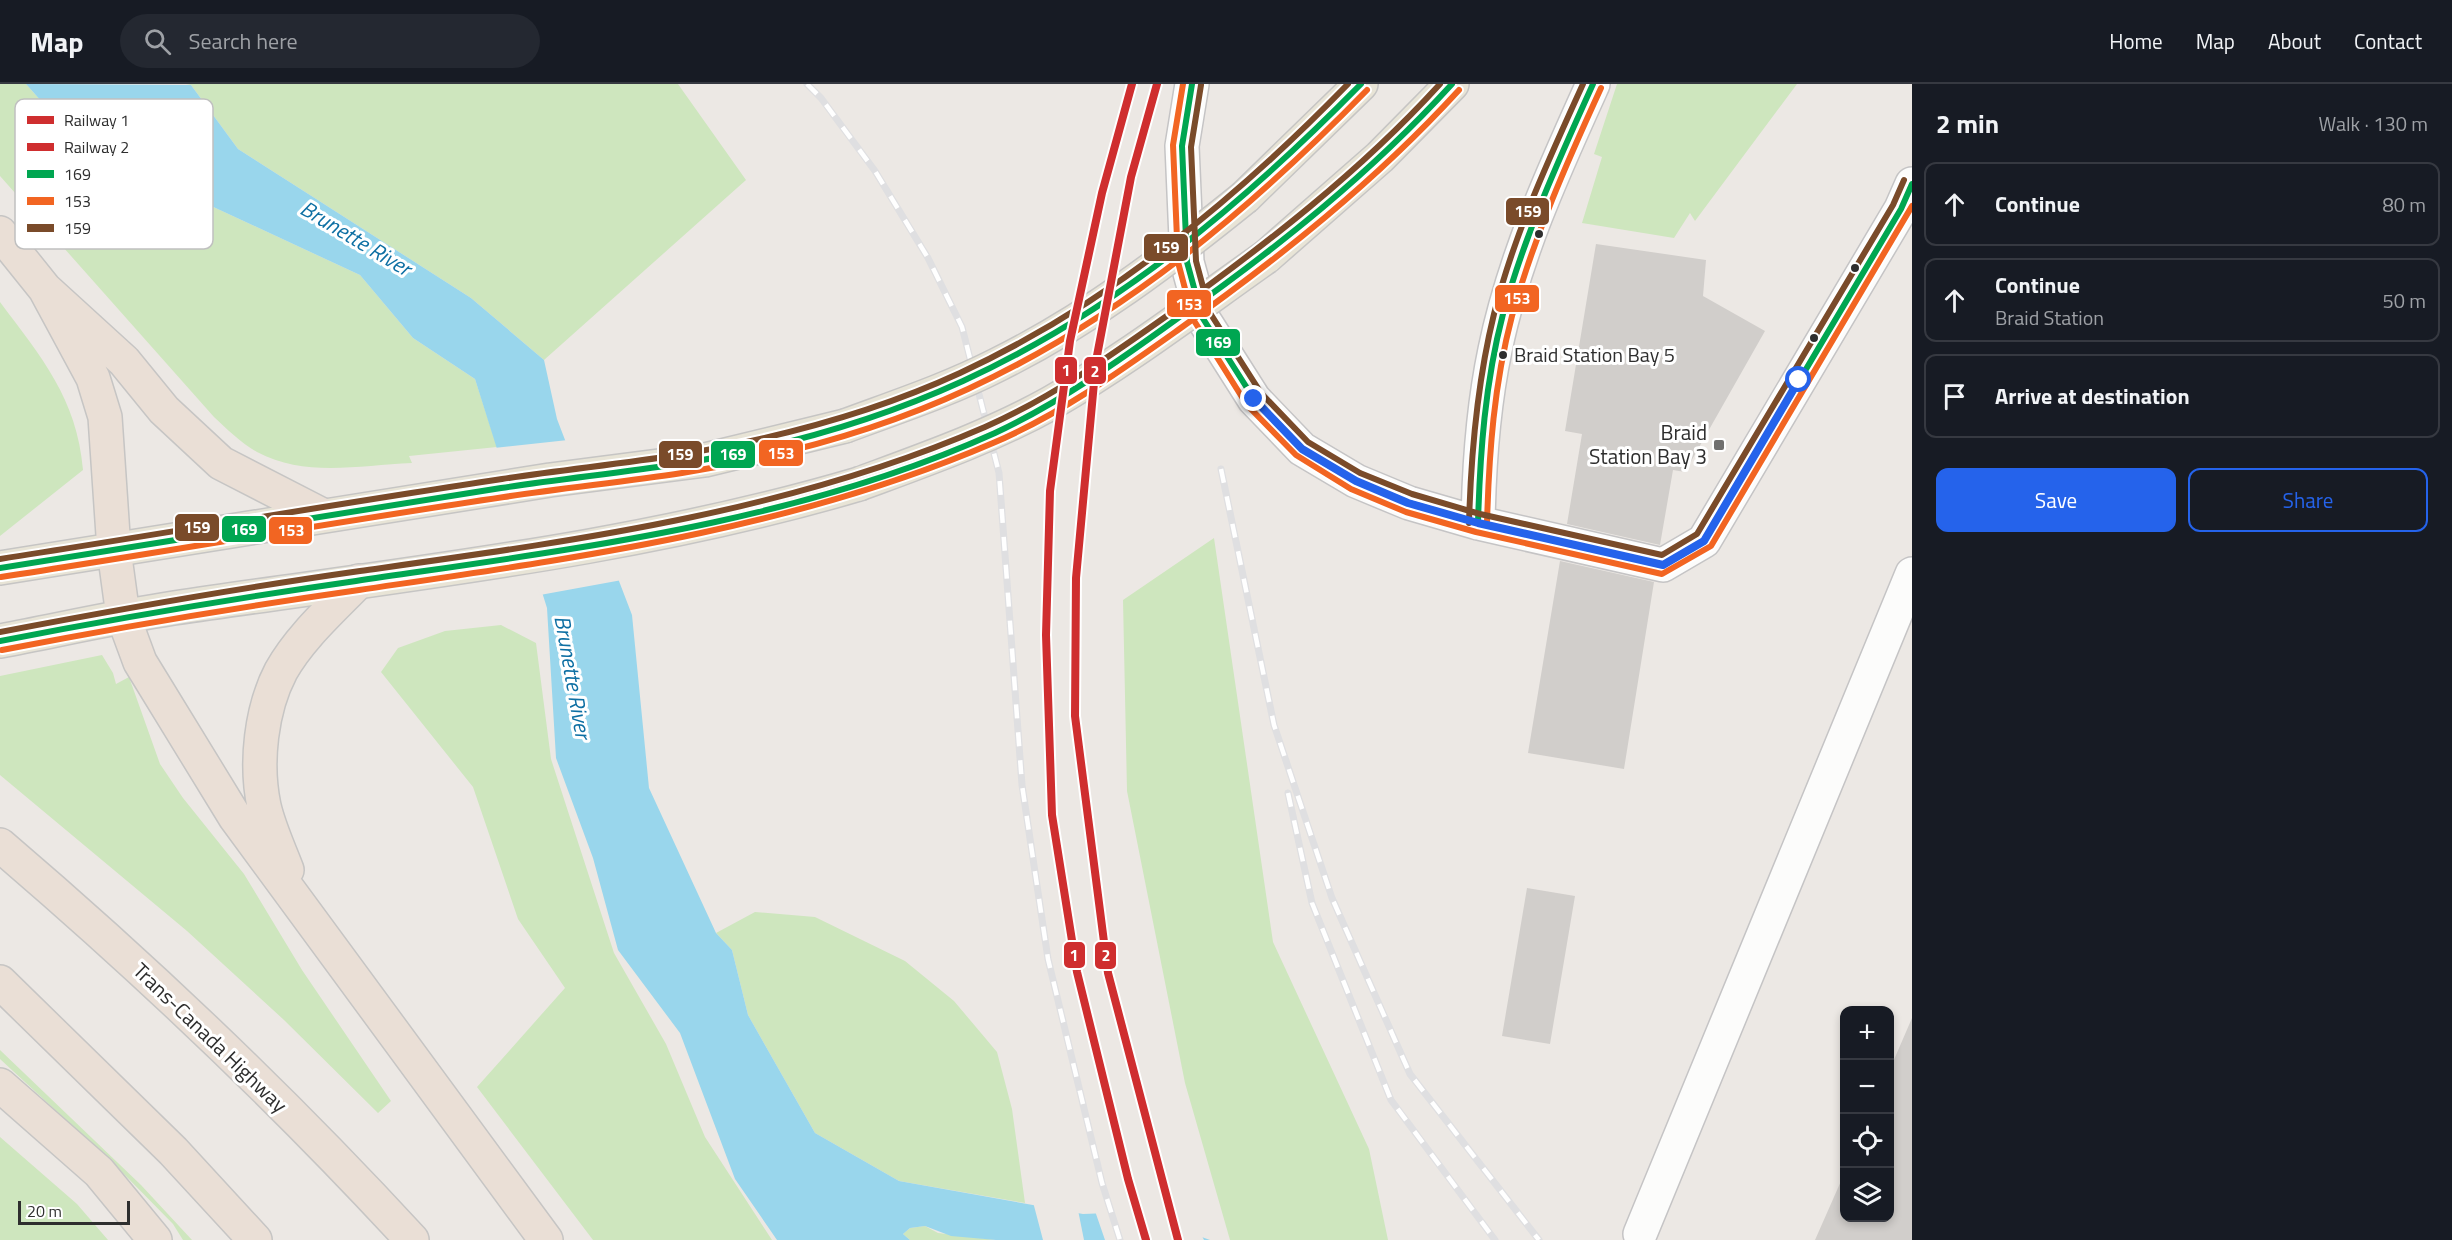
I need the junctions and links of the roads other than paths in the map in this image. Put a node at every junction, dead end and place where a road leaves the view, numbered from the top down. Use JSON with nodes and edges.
{"nodes":[{"id":1,"x":1192,"y":84,"type":"edge"},
{"id":2,"x":1361,"y":84,"type":"edge"},
{"id":3,"x":1452,"y":84,"type":"edge"},
{"id":4,"x":1593,"y":84,"type":"edge"},
{"id":5,"x":1912,"y":184,"type":"edge"},
{"id":6,"x":0,"y":233,"type":"edge"},
{"id":7,"x":45,"y":289,"type":"junction"},
{"id":8,"x":322,"y":515,"type":"junction"},
{"id":9,"x":1478,"y":523,"type":"junction"},
{"id":10,"x":114,"y":550,"type":"junction"},
{"id":11,"x":0,"y":568,"type":"edge"},
{"id":12,"x":1912,"y":574,"type":"edge"},
{"id":13,"x":359,"y":581,"type":"junction"},
{"id":14,"x":123,"y":616,"type":"junction"},
{"id":15,"x":0,"y":641,"type":"edge"},
{"id":16,"x":0,"y":845,"type":"edge"},
{"id":17,"x":305,"y":914,"type":"junction"},
{"id":18,"x":0,"y":982,"type":"edge"},
{"id":19,"x":0,"y":1085,"type":"edge"},
{"id":20,"x":1640,"y":1234,"type":"dead end"},
{"id":21,"x":155,"y":1240,"type":"edge"},
{"id":22,"x":255,"y":1240,"type":"edge"},
{"id":23,"x":412,"y":1240,"type":"edge"},
{"id":24,"x":546,"y":1240,"type":"edge"}],
"edges":[{"from":1,"to":9,"type":"lane"},
{"from":2,"to":8,"type":"main road","bridge":true},
{"from":3,"to":13,"type":"main road","bridge":true},
{"from":4,"to":9,"type":"lane"},
{"from":5,"to":9,"type":"lane"},
{"from":6,"to":7,"type":"highway"},
{"from":7,"to":8,"type":"highway"},
{"from":7,"to":10,"type":"highway"},
{"from":8,"to":10,"type":"main road"},
{"from":10,"to":11,"type":"main road"},
{"from":10,"to":14,"type":"highway"},
{"from":12,"to":20,"type":"lane"},
{"from":13,"to":14,"type":"main road"},
{"from":13,"to":17,"type":"highway"},
{"from":14,"to":15,"type":"main road"},
{"from":14,"to":17,"type":"highway"},
{"from":16,"to":23,"type":"highway","name":"Trans-Canada Highway"},
{"from":17,"to":24,"type":"highway"},
{"from":18,"to":22,"type":"highway"},
{"from":19,"to":21,"type":"highway"}]}
